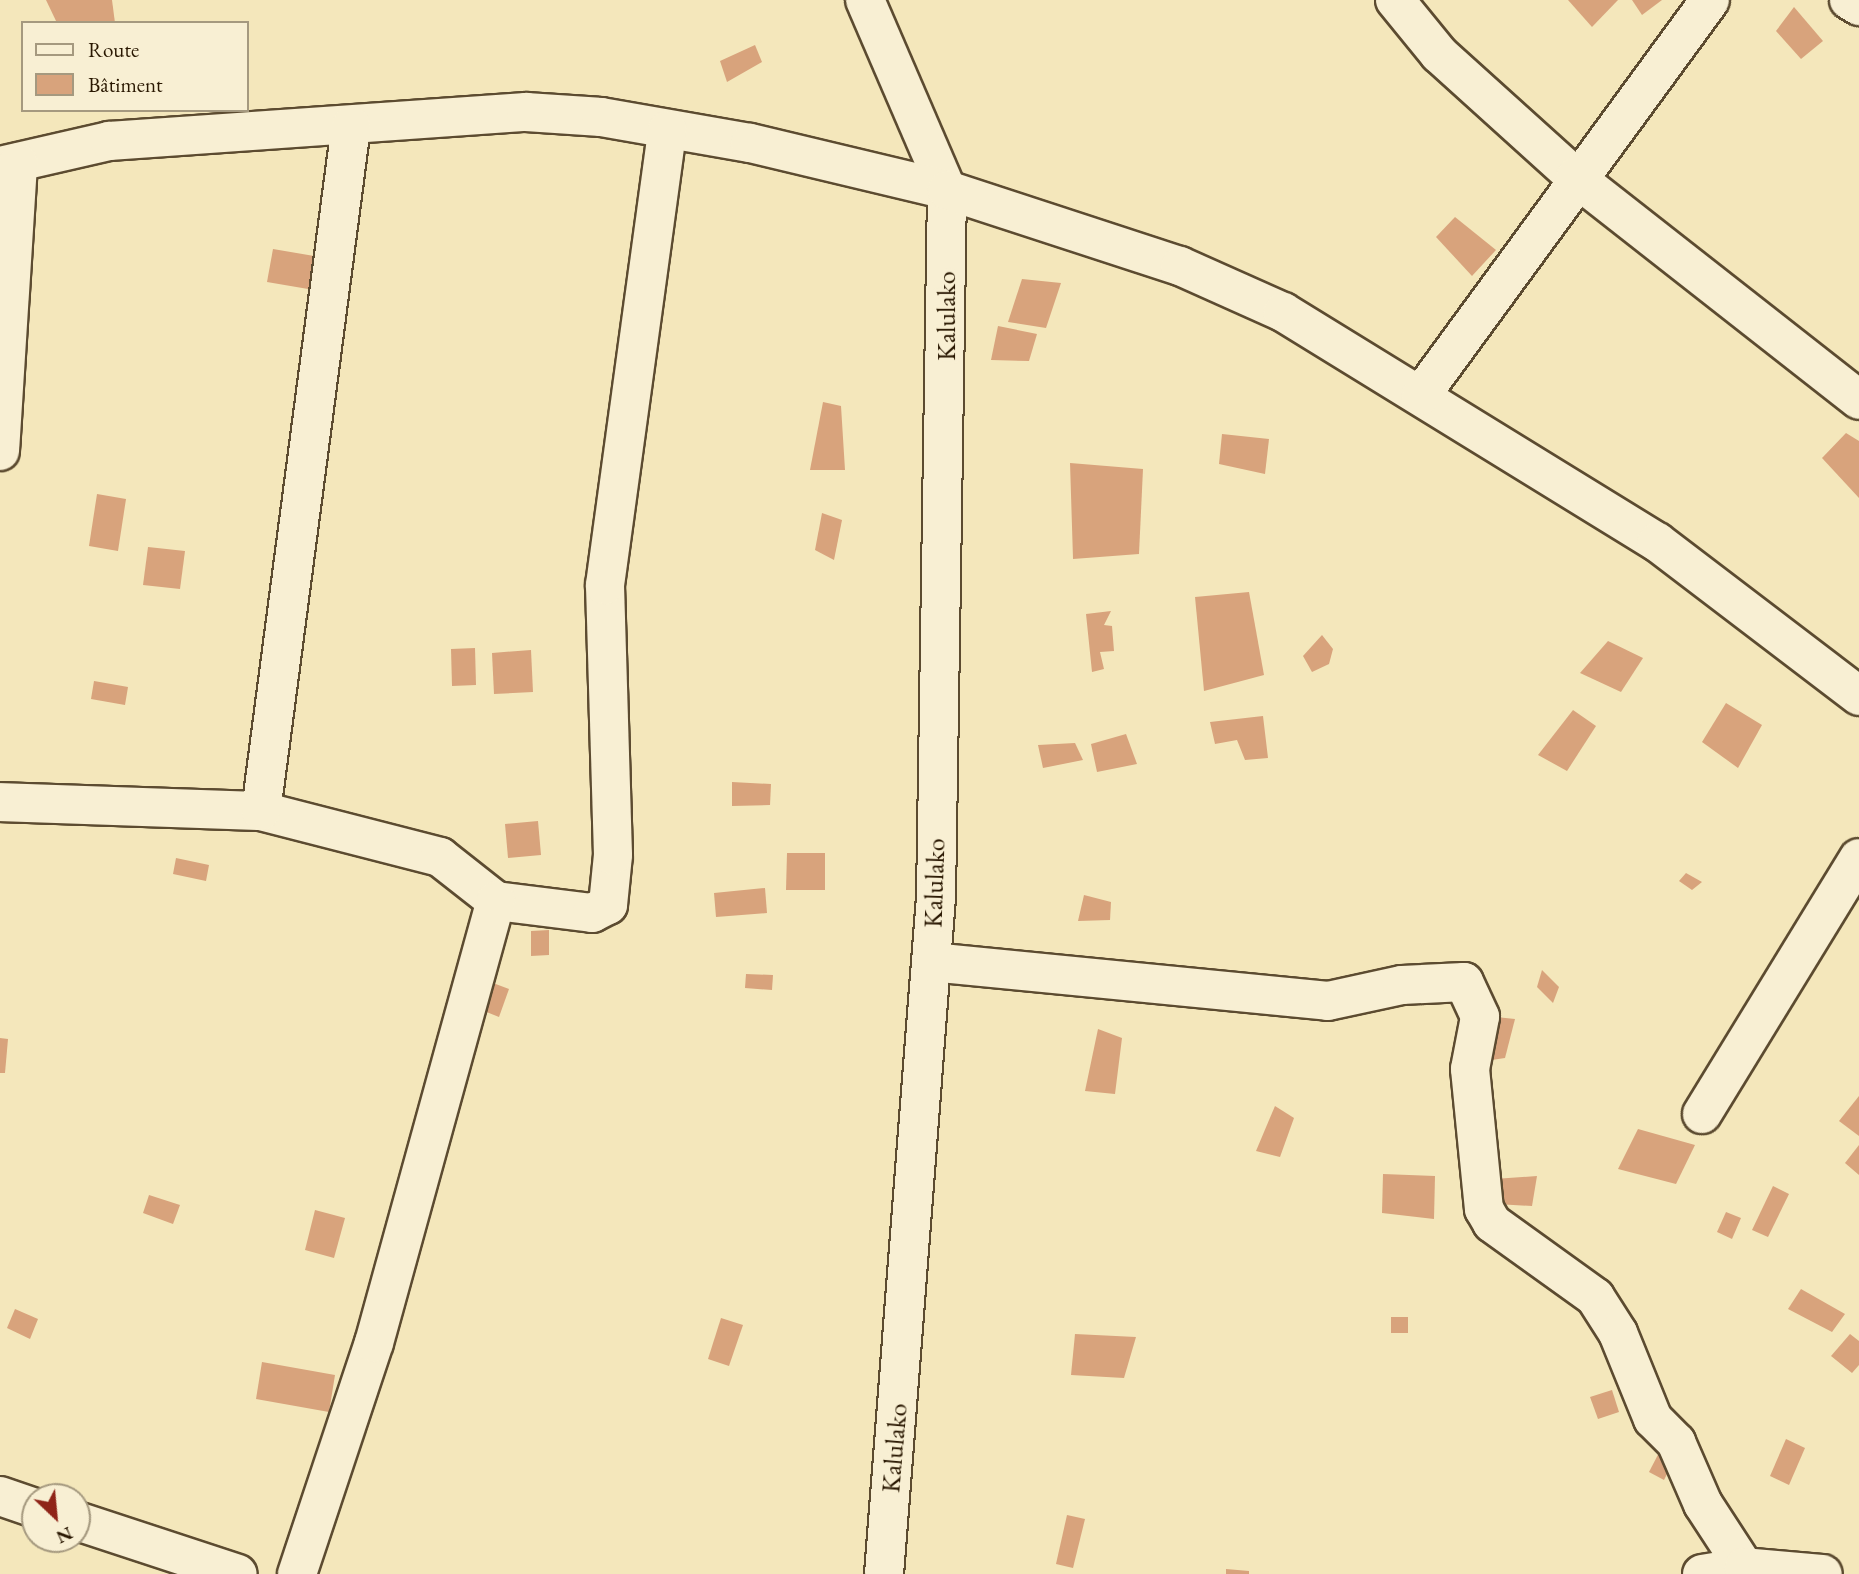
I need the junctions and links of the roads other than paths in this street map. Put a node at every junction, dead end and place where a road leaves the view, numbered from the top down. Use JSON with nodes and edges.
{"nodes":[{"id":1,"x":865,"y":0,"type":"edge"},
{"id":2,"x":1395,"y":0,"type":"edge"},
{"id":3,"x":1710,"y":0,"type":"edge"},
{"id":4,"x":1849,"y":0,"type":"edge"},
{"id":5,"x":1859,"y":6,"type":"edge"},
{"id":6,"x":351,"y":126,"type":"junction"},
{"id":7,"x":667,"y":130,"type":"junction"},
{"id":8,"x":9,"y":164,"type":"edge"},
{"id":9,"x":1575,"y":177,"type":"junction"},
{"id":10,"x":947,"y":190,"type":"junction"},
{"id":11,"x":1421,"y":395,"type":"junction"},
{"id":12,"x":1859,"y":400,"type":"edge"},
{"id":13,"x":0,"y":450,"type":"edge"},
{"id":14,"x":1859,"y":696,"type":"edge"},
{"id":15,"x":0,"y":802,"type":"edge"},
{"id":16,"x":261,"y":811,"type":"junction"},
{"id":17,"x":1859,"y":858,"type":"edge"},
{"id":18,"x":496,"y":901,"type":"junction"},
{"id":19,"x":931,"y":962,"type":"junction"},
{"id":20,"x":1702,"y":1114,"type":"dead end"},
{"id":21,"x":0,"y":1496,"type":"edge"},
{"id":22,"x":21,"y":1503,"type":"edge"},
{"id":23,"x":91,"y":1526,"type":"edge"},
{"id":24,"x":1744,"y":1567,"type":"junction"},
{"id":25,"x":239,"y":1574,"type":"edge"},
{"id":26,"x":297,"y":1574,"type":"edge"},
{"id":27,"x":884,"y":1574,"type":"edge"},
{"id":28,"x":1702,"y":1574,"type":"edge"},
{"id":29,"x":1823,"y":1574,"type":"edge"}],
"edges":[{"from":1,"to":10,"type":"street"},
{"from":2,"to":9,"type":"street"},
{"from":3,"to":9,"type":"street"},
{"from":4,"to":5,"type":"street"},
{"from":6,"to":7,"type":"street"},
{"from":6,"to":8,"type":"street"},
{"from":6,"to":16,"type":"street"},
{"from":7,"to":10,"type":"street"},
{"from":7,"to":18,"type":"street"},
{"from":8,"to":13,"type":"street"},
{"from":9,"to":11,"type":"street"},
{"from":9,"to":12,"type":"street"},
{"from":10,"to":11,"type":"street"},
{"from":10,"to":19,"type":"street","name":"Kalulako"},
{"from":11,"to":14,"type":"street"},
{"from":15,"to":16,"type":"street"},
{"from":16,"to":18,"type":"street"},
{"from":17,"to":20,"type":"street"},
{"from":18,"to":26,"type":"street"},
{"from":19,"to":24,"type":"street"},
{"from":19,"to":27,"type":"street","name":"Kalulako"},
{"from":21,"to":22,"type":"street"},
{"from":23,"to":25,"type":"street"},
{"from":24,"to":28,"type":"street"},
{"from":24,"to":29,"type":"street"}]}
